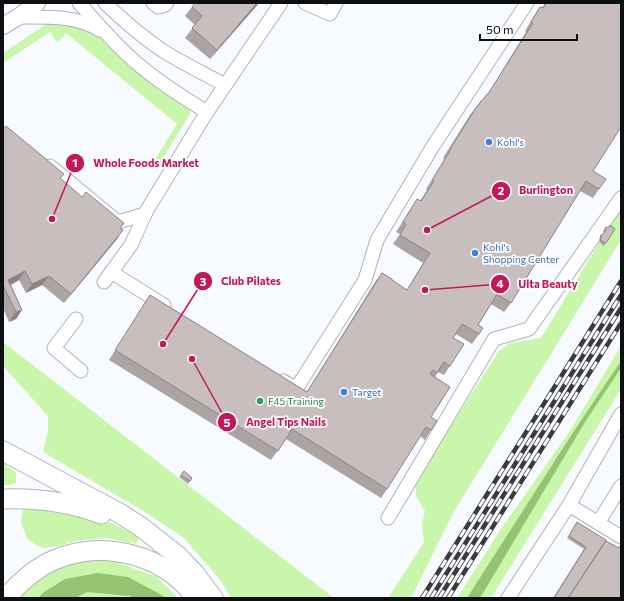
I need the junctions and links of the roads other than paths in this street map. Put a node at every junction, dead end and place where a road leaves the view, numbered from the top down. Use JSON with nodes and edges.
{"nodes":[{"id":1,"x":37,"y":3,"type":"edge"},
{"id":2,"x":79,"y":3,"type":"edge"},
{"id":3,"x":105,"y":3,"type":"edge"},
{"id":4,"x":153,"y":3,"type":"edge"},
{"id":5,"x":166,"y":3,"type":"edge"},
{"id":6,"x":280,"y":3,"type":"edge"},
{"id":7,"x":305,"y":3,"type":"edge"},
{"id":8,"x":336,"y":3,"type":"edge"},
{"id":9,"x":527,"y":3,"type":"edge"},
{"id":10,"x":18,"y":17,"type":"junction"},
{"id":11,"x":3,"y":26,"type":"edge"},
{"id":12,"x":107,"y":34,"type":"junction"},
{"id":13,"x":225,"y":85,"type":"junction"},
{"id":14,"x":207,"y":112,"type":"junction"},
{"id":15,"x":39,"y":157,"type":"edge"},
{"id":16,"x":621,"y":198,"type":"edge"},
{"id":17,"x":145,"y":214,"type":"junction"},
{"id":18,"x":112,"y":272,"type":"junction"},
{"id":19,"x":104,"y":282,"type":"dead end"},
{"id":20,"x":171,"y":310,"type":"edge"},
{"id":21,"x":76,"y":319,"type":"dead end"},
{"id":22,"x":81,"y":371,"type":"dead end"},
{"id":23,"x":276,"y":376,"type":"edge"},
{"id":24,"x":621,"y":414,"type":"edge"},
{"id":25,"x":616,"y":433,"type":"edge"},
{"id":26,"x":3,"y":451,"type":"edge"},
{"id":27,"x":621,"y":486,"type":"edge"},
{"id":28,"x":3,"y":499,"type":"edge"},
{"id":29,"x":569,"y":505,"type":"junction"},
{"id":30,"x":388,"y":518,"type":"dead end"},
{"id":31,"x":598,"y":523,"type":"junction"},
{"id":32,"x":621,"y":537,"type":"edge"},
{"id":33,"x":161,"y":542,"type":"junction"},
{"id":34,"x":6,"y":598,"type":"edge"},
{"id":35,"x":196,"y":598,"type":"edge"},
{"id":36,"x":213,"y":598,"type":"edge"},
{"id":37,"x":508,"y":598,"type":"edge"}],
"edges":[{"from":1,"to":10,"type":"main road"},
{"from":2,"to":12,"type":"lane"},
{"from":3,"to":13,"type":"lane"},
{"from":4,"to":5,"type":"lane"},
{"from":6,"to":13,"type":"lane"},
{"from":7,"to":8,"type":"lane"},
{"from":9,"to":23,"type":"lane"},
{"from":10,"to":11,"type":"main road"},
{"from":10,"to":12,"type":"lane"},
{"from":12,"to":14,"type":"lane"},
{"from":13,"to":14,"type":"lane"},
{"from":14,"to":17,"type":"lane"},
{"from":15,"to":17,"type":"lane"},
{"from":16,"to":30,"type":"lane"},
{"from":17,"to":18,"type":"lane"},
{"from":18,"to":19,"type":"lane"},
{"from":18,"to":20,"type":"lane"},
{"from":21,"to":22,"type":"lane"},
{"from":24,"to":25,"type":"lane"},
{"from":25,"to":29,"type":"lane"},
{"from":26,"to":33,"type":"highway"},
{"from":27,"to":31,"type":"lane"},
{"from":28,"to":33,"type":"highway"},
{"from":29,"to":31,"type":"lane"},
{"from":29,"to":37,"type":"lane"},
{"from":31,"to":32,"type":"lane"},
{"from":33,"to":36,"type":"highway"},
{"from":34,"to":35,"type":"highway"}]}
